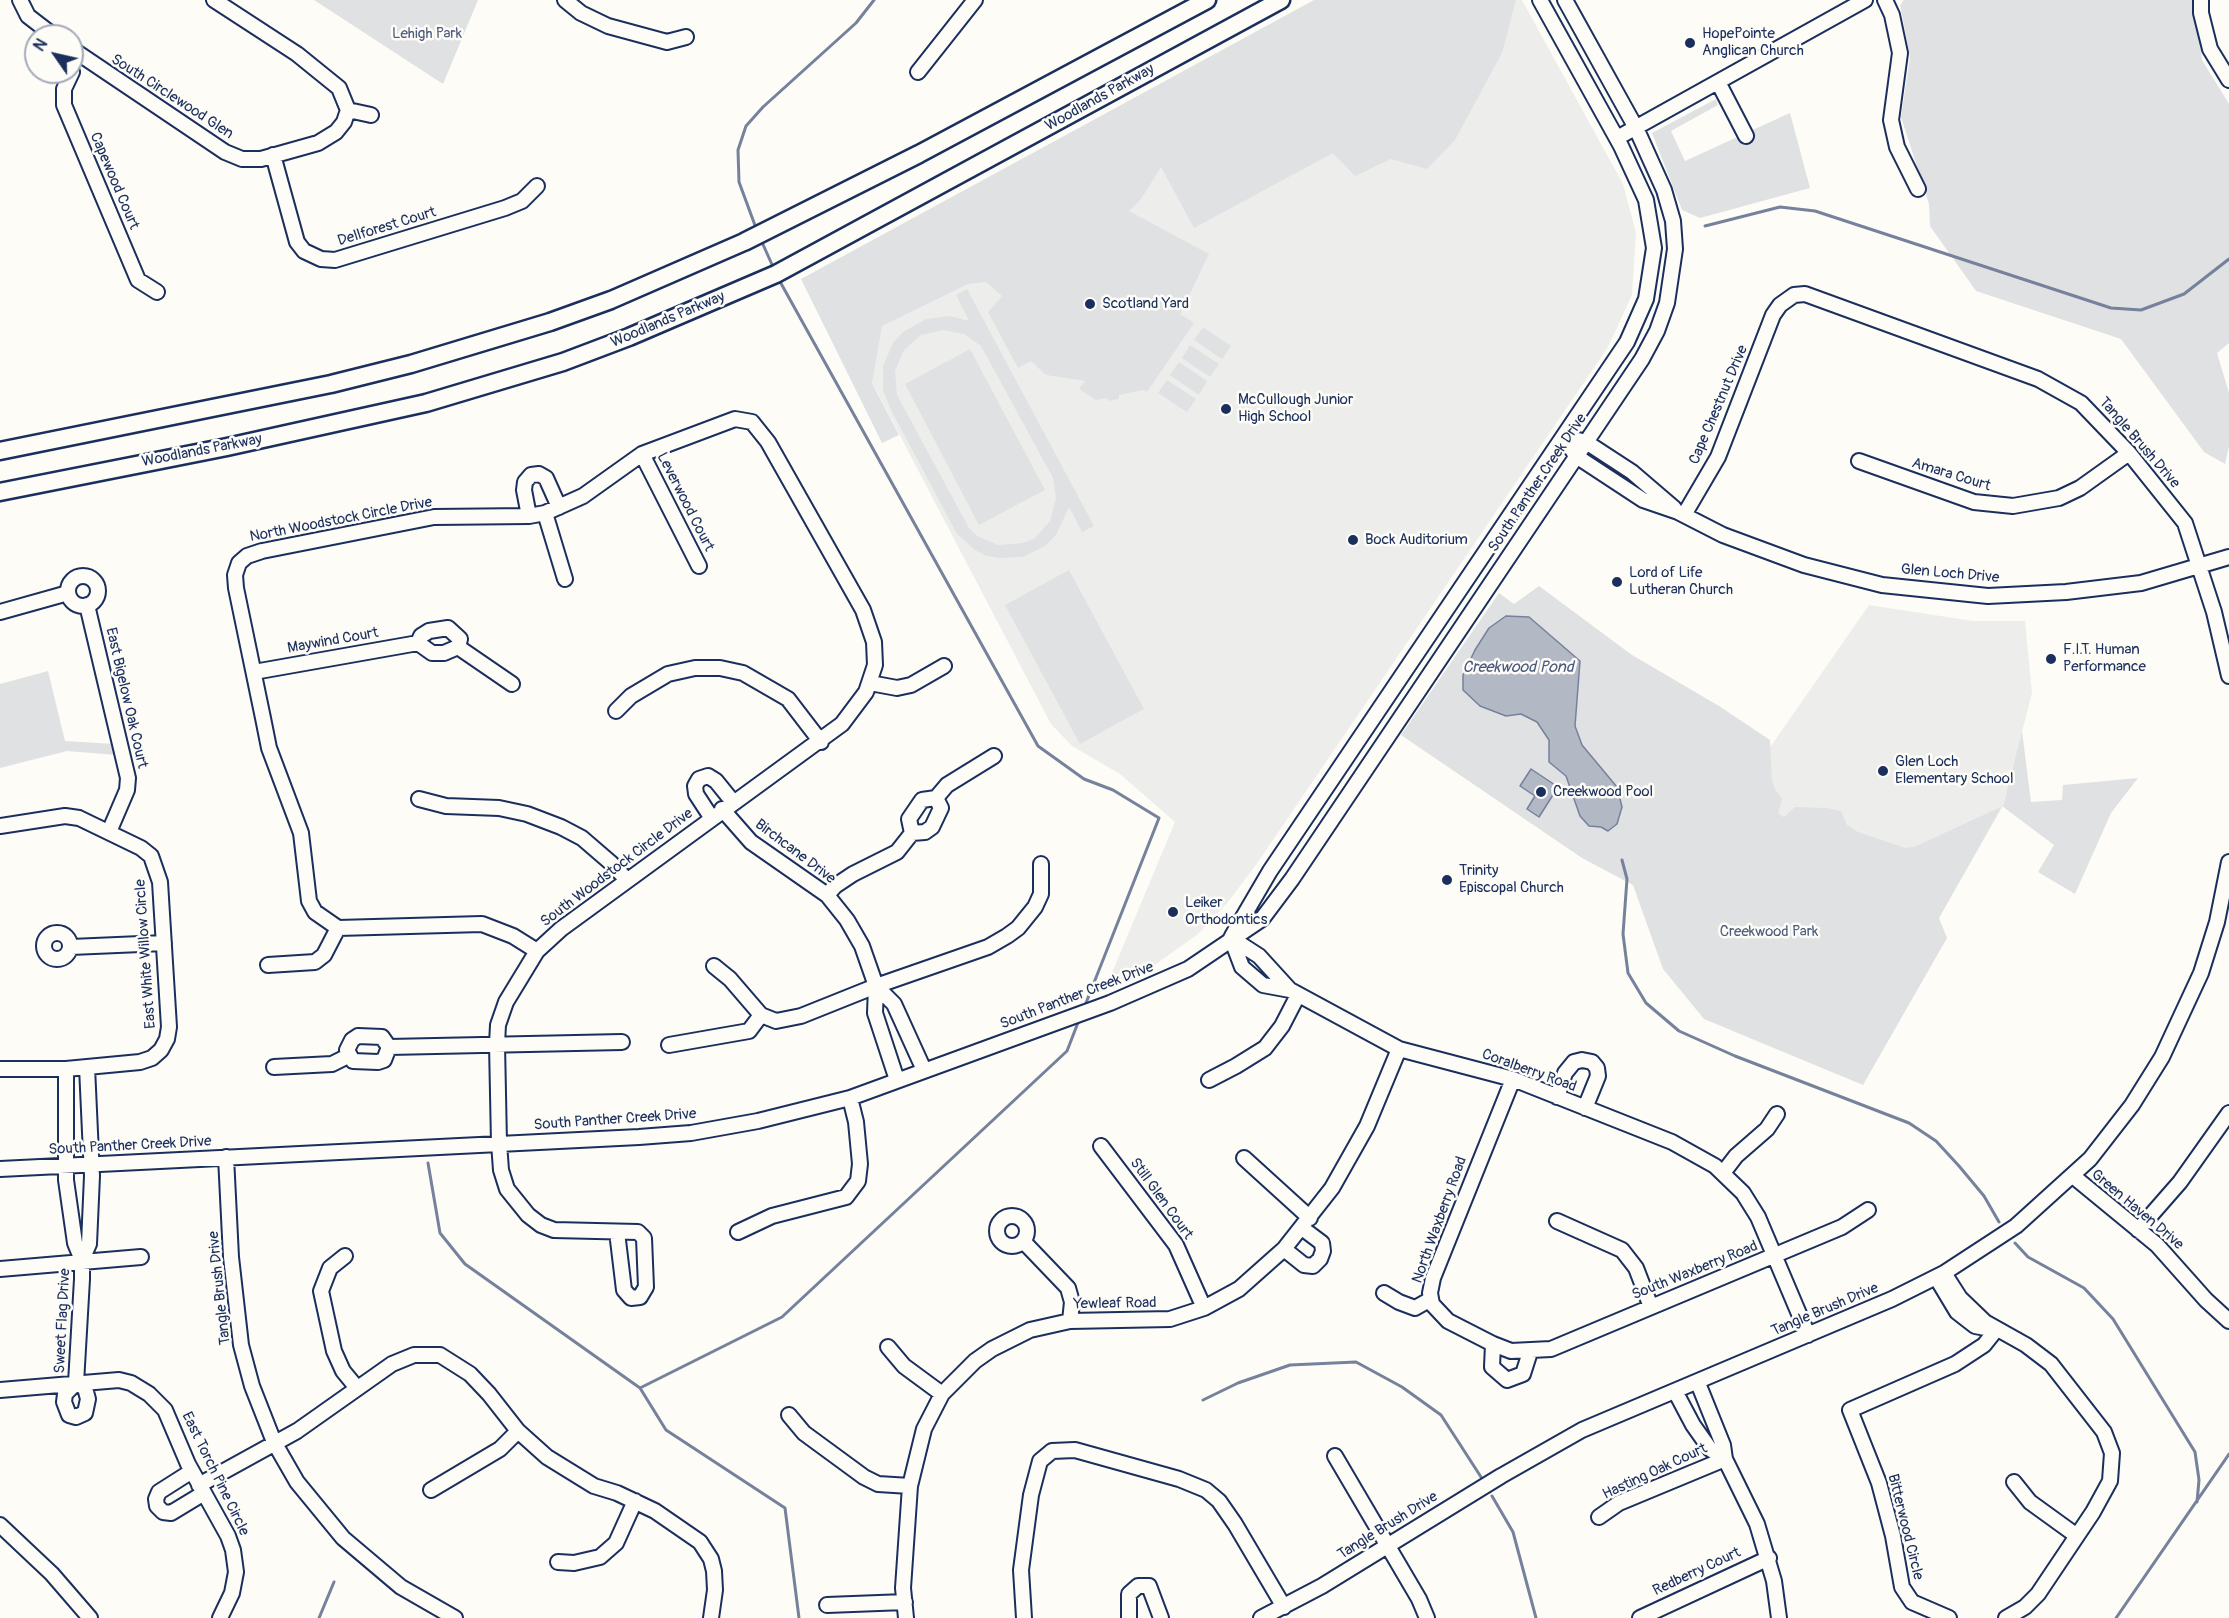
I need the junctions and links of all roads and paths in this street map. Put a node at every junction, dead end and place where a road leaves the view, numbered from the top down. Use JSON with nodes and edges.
{"nodes":[{"id":1,"x":20,"y":0,"type":"edge"},
{"id":2,"x":214,"y":0,"type":"edge"},
{"id":3,"x":565,"y":0,"type":"edge"},
{"id":4,"x":975,"y":0,"type":"edge"},
{"id":5,"x":1207,"y":0,"type":"edge"},
{"id":6,"x":1281,"y":0,"type":"edge"},
{"id":7,"x":1540,"y":0,"type":"edge"},
{"id":8,"x":1565,"y":0,"type":"edge"},
{"id":9,"x":1865,"y":0,"type":"edge"},
{"id":10,"x":1885,"y":0,"type":"edge"},
{"id":11,"x":2201,"y":0,"type":"edge"},
{"id":12,"x":38,"y":24,"type":"edge"},
{"id":13,"x":687,"y":37,"type":"dead end"},
{"id":14,"x":84,"y":58,"type":"edge"},
{"id":15,"x":918,"y":72,"type":"dead end"},
{"id":16,"x":2229,"y":80,"type":"edge"},
{"id":17,"x":1718,"y":82,"type":"junction"},
{"id":18,"x":66,"y":84,"type":"edge"},
{"id":19,"x":348,"y":110,"type":"junction"},
{"id":20,"x":371,"y":114,"type":"dead end"},
{"id":21,"x":1636,"y":128,"type":"junction"},
{"id":22,"x":1746,"y":136,"type":"dead end"},
{"id":23,"x":1617,"y":138,"type":"junction"},
{"id":24,"x":273,"y":155,"type":"junction"},
{"id":25,"x":537,"y":186,"type":"dead end"},
{"id":26,"x":1918,"y":189,"type":"dead end"},
{"id":27,"x":157,"y":292,"type":"dead end"},
{"id":28,"x":1780,"y":304,"type":"joint"},
{"id":29,"x":752,"y":422,"type":"joint"},
{"id":30,"x":1564,"y":437,"type":"junction"},
{"id":31,"x":1586,"y":442,"type":"junction"},
{"id":32,"x":0,"y":451,"type":"edge"},
{"id":33,"x":2128,"y":453,"type":"junction"},
{"id":34,"x":642,"y":454,"type":"junction"},
{"id":35,"x":1576,"y":456,"type":"junction"},
{"id":36,"x":1859,"y":461,"type":"dead end"},
{"id":37,"x":0,"y":492,"type":"edge"},
{"id":38,"x":559,"y":507,"type":"junction"},
{"id":39,"x":545,"y":513,"type":"junction"},
{"id":40,"x":1681,"y":514,"type":"junction"},
{"id":41,"x":529,"y":516,"type":"junction"},
{"id":42,"x":2229,"y":556,"type":"edge"},
{"id":43,"x":699,"y":566,"type":"dead end"},
{"id":44,"x":2200,"y":566,"type":"junction"},
{"id":45,"x":565,"y":579,"type":"dead end"},
{"id":46,"x":68,"y":593,"type":"junction"},
{"id":47,"x":87,"y":605,"type":"junction"},
{"id":48,"x":0,"y":612,"type":"edge"},
{"id":49,"x":418,"y":643,"type":"junction"},
{"id":50,"x":458,"y":647,"type":"junction"},
{"id":51,"x":944,"y":666,"type":"dead end"},
{"id":52,"x":254,"y":672,"type":"junction"},
{"id":53,"x":2229,"y":676,"type":"edge"},
{"id":54,"x":870,"y":683,"type":"junction"},
{"id":55,"x":512,"y":684,"type":"dead end"},
{"id":56,"x":616,"y":711,"type":"dead end"},
{"id":57,"x":821,"y":742,"type":"junction"},
{"id":58,"x":994,"y":756,"type":"dead end"},
{"id":59,"x":936,"y":798,"type":"junction"},
{"id":60,"x":419,"y":799,"type":"dead end"},
{"id":61,"x":722,"y":810,"type":"junction"},
{"id":62,"x":0,"y":826,"type":"edge"},
{"id":63,"x":109,"y":832,"type":"junction"},
{"id":64,"x":912,"y":833,"type":"junction"},
{"id":65,"x":2229,"y":862,"type":"edge"},
{"id":66,"x":1041,"y":864,"type":"dead end"},
{"id":67,"x":627,"y":880,"type":"junction"},
{"id":68,"x":826,"y":896,"type":"junction"},
{"id":69,"x":338,"y":928,"type":"junction"},
{"id":70,"x":1231,"y":938,"type":"junction"},
{"id":71,"x":164,"y":943,"type":"junction"},
{"id":72,"x":71,"y":947,"type":"dead end"},
{"id":73,"x":537,"y":951,"type":"junction"},
{"id":74,"x":268,"y":965,"type":"dead end"},
{"id":75,"x":714,"y":966,"type":"dead end"},
{"id":76,"x":876,"y":986,"type":"junction"},
{"id":77,"x":1294,"y":992,"type":"junction"},
{"id":78,"x":761,"y":1015,"type":"junction"},
{"id":79,"x":622,"y":1042,"type":"dead end"},
{"id":80,"x":497,"y":1044,"type":"junction"},
{"id":81,"x":669,"y":1046,"type":"dead end"},
{"id":82,"x":389,"y":1047,"type":"junction"},
{"id":83,"x":1399,"y":1049,"type":"junction"},
{"id":84,"x":348,"y":1056,"type":"junction"},
{"id":85,"x":274,"y":1066,"type":"dead end"},
{"id":86,"x":87,"y":1067,"type":"junction"},
{"id":87,"x":0,"y":1069,"type":"edge"},
{"id":88,"x":66,"y":1069,"type":"junction"},
{"id":89,"x":924,"y":1070,"type":"junction"},
{"id":90,"x":1513,"y":1079,"type":"junction"},
{"id":91,"x":897,"y":1080,"type":"junction"},
{"id":92,"x":1209,"y":1080,"type":"dead end"},
{"id":93,"x":1557,"y":1097,"type":"junction"},
{"id":94,"x":850,"y":1098,"type":"junction"},
{"id":95,"x":1585,"y":1108,"type":"junction"},
{"id":96,"x":2229,"y":1113,"type":"edge"},
{"id":97,"x":1777,"y":1114,"type":"dead end"},
{"id":98,"x":499,"y":1143,"type":"junction"},
{"id":99,"x":1101,"y":1146,"type":"dead end"},
{"id":100,"x":226,"y":1157,"type":"junction"},
{"id":101,"x":1244,"y":1158,"type":"dead end"},
{"id":102,"x":90,"y":1164,"type":"junction"},
{"id":103,"x":67,"y":1165,"type":"junction"},
{"id":104,"x":0,"y":1169,"type":"edge"},
{"id":105,"x":1723,"y":1173,"type":"junction"},
{"id":106,"x":2073,"y":1176,"type":"junction"},
{"id":107,"x":1868,"y":1210,"type":"dead end"},
{"id":108,"x":1557,"y":1221,"type":"dead end"},
{"id":109,"x":1306,"y":1223,"type":"junction"},
{"id":110,"x":2138,"y":1230,"type":"junction"},
{"id":111,"x":617,"y":1232,"type":"dead end"},
{"id":112,"x":738,"y":1232,"type":"dead end"},
{"id":113,"x":1023,"y":1241,"type":"dead end"},
{"id":114,"x":1284,"y":1249,"type":"junction"},
{"id":115,"x":345,"y":1256,"type":"dead end"},
{"id":116,"x":141,"y":1257,"type":"dead end"},
{"id":117,"x":1774,"y":1257,"type":"junction"},
{"id":118,"x":82,"y":1260,"type":"junction"},
{"id":119,"x":0,"y":1269,"type":"edge"},
{"id":120,"x":1940,"y":1275,"type":"junction"},
{"id":121,"x":1384,"y":1293,"type":"dead end"},
{"id":122,"x":1431,"y":1299,"type":"junction"},
{"id":123,"x":1651,"y":1306,"type":"junction"},
{"id":124,"x":1204,"y":1308,"type":"junction"},
{"id":125,"x":2227,"y":1316,"type":"edge"},
{"id":126,"x":1070,"y":1320,"type":"junction"},
{"id":127,"x":1996,"y":1330,"type":"junction"},
{"id":128,"x":1808,"y":1335,"type":"junction"},
{"id":129,"x":1493,"y":1344,"type":"junction"},
{"id":130,"x":888,"y":1347,"type":"dead end"},
{"id":131,"x":1511,"y":1351,"type":"joint"},
{"id":132,"x":1530,"y":1352,"type":"junction"},
{"id":133,"x":76,"y":1383,"type":"junction"},
{"id":134,"x":1698,"y":1383,"type":"junction"},
{"id":135,"x":357,"y":1388,"type":"junction"},
{"id":136,"x":0,"y":1390,"type":"edge"},
{"id":137,"x":1675,"y":1391,"type":"junction"},
{"id":138,"x":942,"y":1394,"type":"junction"},
{"id":139,"x":789,"y":1415,"type":"dead end"},
{"id":140,"x":518,"y":1431,"type":"junction"},
{"id":141,"x":274,"y":1442,"type":"junction"},
{"id":142,"x":1335,"y":1456,"type":"dead end"},
{"id":143,"x":1725,"y":1459,"type":"junction"},
{"id":144,"x":192,"y":1471,"type":"junction"},
{"id":145,"x":2014,"y":1482,"type":"dead end"},
{"id":146,"x":910,"y":1486,"type":"junction"},
{"id":147,"x":201,"y":1489,"type":"junction"},
{"id":148,"x":431,"y":1490,"type":"dead end"},
{"id":149,"x":635,"y":1501,"type":"junction"},
{"id":150,"x":1599,"y":1517,"type":"dead end"},
{"id":151,"x":0,"y":1525,"type":"edge"},
{"id":152,"x":2077,"y":1536,"type":"junction"},
{"id":153,"x":1385,"y":1546,"type":"junction"},
{"id":154,"x":1769,"y":1558,"type":"junction"},
{"id":155,"x":558,"y":1562,"type":"dead end"},
{"id":156,"x":905,"y":1602,"type":"junction"},
{"id":157,"x":827,"y":1605,"type":"dead end"},
{"id":158,"x":1284,"y":1607,"type":"junction"},
{"id":159,"x":90,"y":1618,"type":"edge"},
{"id":160,"x":220,"y":1618,"type":"edge"},
{"id":161,"x":455,"y":1618,"type":"edge"},
{"id":162,"x":711,"y":1618,"type":"edge"},
{"id":163,"x":906,"y":1618,"type":"edge"},
{"id":164,"x":1024,"y":1618,"type":"edge"},
{"id":165,"x":1129,"y":1618,"type":"edge"},
{"id":166,"x":1161,"y":1618,"type":"edge"},
{"id":167,"x":1261,"y":1618,"type":"edge"},
{"id":168,"x":1427,"y":1618,"type":"edge"},
{"id":169,"x":1640,"y":1618,"type":"edge"},
{"id":170,"x":1779,"y":1618,"type":"edge"},
{"id":171,"x":1949,"y":1618,"type":"edge"},
{"id":172,"x":2006,"y":1618,"type":"edge"}],
"edges":[{"from":1,"to":12,"type":"street"},
{"from":2,"to":19,"type":"street"},
{"from":3,"to":13,"type":"street"},
{"from":4,"to":15,"type":"street"},
{"from":5,"to":32,"type":"main road"},
{"from":6,"to":37,"type":"main road","name":"Woodlands Parkway"},
{"from":7,"to":23,"type":"street","name":"South Panther Creek Drive"},
{"from":8,"to":21,"type":"street","name":"South Panther Creek Drive"},
{"from":9,"to":17,"type":"street"},
{"from":10,"to":26,"type":"street"},
{"from":11,"to":16,"type":"street"},
{"from":14,"to":24,"type":"street","name":"South Circlewood Glen"},
{"from":17,"to":21,"type":"street"},
{"from":17,"to":22,"type":"street"},
{"from":18,"to":27,"type":"street","name":"Capewood Court"},
{"from":19,"to":20,"type":"street"},
{"from":19,"to":24,"type":"street","name":"South Circlewood Glen"},
{"from":21,"to":23,"type":"street"},
{"from":21,"to":31,"type":"street","name":"South Panther Creek Drive"},
{"from":23,"to":30,"type":"street","name":"South Panther Creek Drive"},
{"from":24,"to":25,"type":"street","name":"Dellforest Court"},
{"from":28,"to":33,"type":"street","name":"Tangle Brush Drive"},
{"from":28,"to":40,"type":"street","name":"Cape Chestnut Drive"},
{"from":29,"to":34,"type":"street","name":"North Woodstock Circle Drive"},
{"from":29,"to":54,"type":"street","name":"South Woodstock Circle Drive"},
{"from":30,"to":31,"type":"street","name":"Glen Loch Drive"},
{"from":30,"to":35,"type":"street","name":"Glen Loch Drive"},
{"from":30,"to":70,"type":"street","name":"South Panther Creek Drive"},
{"from":31,"to":35,"type":"street","name":"South Panther Creek Drive"},
{"from":31,"to":40,"type":"street","name":"Glen Loch Drive"},
{"from":33,"to":36,"type":"street","name":"Amara Court"},
{"from":33,"to":44,"type":"street","name":"Tangle Brush Drive"},
{"from":34,"to":38,"type":"street","name":"North Woodstock Circle Drive"},
{"from":34,"to":43,"type":"street","name":"Leverwood Court"},
{"from":35,"to":40,"type":"street","name":"Glen Loch Drive"},
{"from":35,"to":70,"type":"street","name":"South Panther Creek Drive"},
{"from":38,"to":39,"type":"street","name":"North Woodstock Circle Drive"},
{"from":38,"to":41,"type":"street"},
{"from":39,"to":41,"type":"street","name":"North Woodstock Circle Drive"},
{"from":39,"to":45,"type":"street"},
{"from":40,"to":44,"type":"street","name":"Glen Loch Drive"},
{"from":41,"to":52,"type":"street","name":"North Woodstock Circle Drive"},
{"from":42,"to":44,"type":"street","name":"Glen Loch Drive"},
{"from":44,"to":53,"type":"street","name":"Tangle Brush Drive"},
{"from":46,"to":47,"type":"street"},
{"from":46,"to":47,"type":"street","name":"East Bigelow Oak Court"},
{"from":46,"to":48,"type":"street","name":"East Bigelow Oak Court"},
{"from":47,"to":63,"type":"street","name":"East Bigelow Oak Court"},
{"from":49,"to":50,"type":"street","name":"Maywind Court"},
{"from":49,"to":50,"type":"street","name":"Maywind Court"},
{"from":49,"to":52,"type":"street","name":"Maywind Court"},
{"from":50,"to":55,"type":"street","name":"Maywind Court"},
{"from":51,"to":54,"type":"street"},
{"from":52,"to":69,"type":"street"},
{"from":54,"to":57,"type":"street","name":"South Woodstock Circle Drive"},
{"from":56,"to":57,"type":"street"},
{"from":57,"to":61,"type":"street","name":"South Woodstock Circle Drive"},
{"from":58,"to":59,"type":"street"},
{"from":59,"to":64,"type":"street"},
{"from":59,"to":64,"type":"street"},
{"from":60,"to":67,"type":"street"},
{"from":61,"to":67,"type":"street","name":"South Woodstock Circle Drive"},
{"from":61,"to":68,"type":"street","name":"Birchcane Drive"},
{"from":62,"to":63,"type":"street","name":"East White Willow Circle"},
{"from":63,"to":71,"type":"street","name":"East White Willow Circle"},
{"from":64,"to":68,"type":"street"},
{"from":65,"to":106,"type":"street","name":"Tangle Brush Drive"},
{"from":66,"to":76,"type":"street"},
{"from":67,"to":73,"type":"street","name":"South Woodstock Circle Drive"},
{"from":68,"to":76,"type":"street","name":"Birchcane Drive"},
{"from":69,"to":73,"type":"street"},
{"from":69,"to":74,"type":"street"},
{"from":70,"to":77,"type":"street","name":"Coralberry Road"},
{"from":70,"to":77,"type":"street","name":"Coralberry Road"},
{"from":70,"to":89,"type":"street","name":"South Panther Creek Drive"},
{"from":71,"to":72,"type":"street"},
{"from":71,"to":86,"type":"street","name":"East White Willow Circle"},
{"from":73,"to":80,"type":"street","name":"South Woodstock Circle Drive"},
{"from":75,"to":78,"type":"street"},
{"from":76,"to":78,"type":"street"},
{"from":76,"to":89,"type":"street","name":"Birchcane Drive"},
{"from":76,"to":91,"type":"street","name":"Birchcane Drive"},
{"from":77,"to":83,"type":"street","name":"Coralberry Road"},
{"from":77,"to":92,"type":"street"},
{"from":78,"to":81,"type":"street"},
{"from":79,"to":80,"type":"street"},
{"from":80,"to":82,"type":"street"},
{"from":80,"to":98,"type":"street","name":"South Woodstock Circle Drive"},
{"from":82,"to":84,"type":"street"},
{"from":82,"to":84,"type":"street"},
{"from":83,"to":90,"type":"street","name":"Coralberry Road"},
{"from":83,"to":109,"type":"street","name":"Yewleaf Road"},
{"from":84,"to":85,"type":"street"},
{"from":86,"to":88,"type":"street","name":"East White Willow Circle"},
{"from":86,"to":102,"type":"street","name":"Sweet Flag Drive"},
{"from":87,"to":88,"type":"street","name":"East White Willow Circle"},
{"from":88,"to":103,"type":"street","name":"Sweet Flag Drive"},
{"from":89,"to":91,"type":"street","name":"South Panther Creek Drive"},
{"from":90,"to":93,"type":"street","name":"Coralberry Road"},
{"from":90,"to":122,"type":"street","name":"North Waxberry Road"},
{"from":91,"to":94,"type":"street","name":"South Panther Creek Drive"},
{"from":93,"to":95,"type":"street","name":"Coralberry Road"},
{"from":93,"to":95,"type":"street"},
{"from":94,"to":98,"type":"street","name":"South Panther Creek Drive"},
{"from":94,"to":112,"type":"street"},
{"from":95,"to":105,"type":"street","name":"Coralberry Road"},
{"from":96,"to":110,"type":"street"},
{"from":97,"to":105,"type":"street"},
{"from":98,"to":100,"type":"street","name":"South Panther Creek Drive"},
{"from":98,"to":111,"type":"street","name":"South Woodstock Circle Drive"},
{"from":99,"to":124,"type":"street","name":"Still Glen Court"},
{"from":100,"to":102,"type":"street","name":"South Panther Creek Drive"},
{"from":100,"to":141,"type":"street","name":"Tangle Brush Drive"},
{"from":101,"to":109,"type":"street"},
{"from":102,"to":103,"type":"street","name":"South Panther Creek Drive"},
{"from":102,"to":118,"type":"street","name":"Sweet Flag Drive"},
{"from":103,"to":104,"type":"street","name":"South Panther Creek Drive"},
{"from":103,"to":118,"type":"street","name":"Sweet Flag Drive"},
{"from":105,"to":117,"type":"street","name":"Coralberry Road"},
{"from":106,"to":110,"type":"street","name":"Green Haven Drive"},
{"from":106,"to":120,"type":"street","name":"Tangle Brush Drive"},
{"from":107,"to":117,"type":"street","name":"South Waxberry Road"},
{"from":108,"to":123,"type":"street"},
{"from":109,"to":114,"type":"street","name":"Yewleaf Road"},
{"from":109,"to":114,"type":"street"},
{"from":110,"to":125,"type":"street","name":"Green Haven Drive"},
{"from":113,"to":126,"type":"street"},
{"from":114,"to":124,"type":"street","name":"Yewleaf Road"},
{"from":115,"to":135,"type":"street"},
{"from":116,"to":118,"type":"street"},
{"from":117,"to":123,"type":"street","name":"South Waxberry Road"},
{"from":117,"to":128,"type":"street","name":"Coralberry Road"},
{"from":118,"to":119,"type":"street"},
{"from":118,"to":133,"type":"street","name":"Sweet Flag Drive"},
{"from":120,"to":127,"type":"street"},
{"from":120,"to":128,"type":"street","name":"Tangle Brush Drive"},
{"from":121,"to":122,"type":"street"},
{"from":122,"to":129,"type":"street","name":"North Waxberry Road"},
{"from":123,"to":132,"type":"street","name":"South Waxberry Road"},
{"from":124,"to":126,"type":"street","name":"Yewleaf Road"},
{"from":126,"to":138,"type":"street","name":"Yewleaf Road"},
{"from":127,"to":152,"type":"street"},
{"from":127,"to":171,"type":"street","name":"Bitterwood Circle"},
{"from":128,"to":134,"type":"street","name":"Tangle Brush Drive"},
{"from":129,"to":131,"type":"street","name":"North Waxberry Road"},
{"from":129,"to":132,"type":"street"},
{"from":130,"to":138,"type":"street"},
{"from":131,"to":132,"type":"street","name":"South Waxberry Road"},
{"from":133,"to":136,"type":"street","name":"East Torch Pine Circle"},
{"from":133,"to":144,"type":"street","name":"East Torch Pine Circle"},
{"from":134,"to":137,"type":"street","name":"Tangle Brush Drive"},
{"from":134,"to":143,"type":"street"},
{"from":135,"to":140,"type":"street"},
{"from":135,"to":141,"type":"street"},
{"from":137,"to":143,"type":"street"},
{"from":137,"to":153,"type":"street","name":"Tangle Brush Drive"},
{"from":138,"to":146,"type":"street","name":"Yewleaf Road"},
{"from":139,"to":146,"type":"street"},
{"from":140,"to":148,"type":"street"},
{"from":140,"to":149,"type":"street"},
{"from":141,"to":147,"type":"street"},
{"from":141,"to":161,"type":"street","name":"Tangle Brush Drive"},
{"from":142,"to":153,"type":"street"},
{"from":143,"to":150,"type":"street","name":"Hasting Oak Court"},
{"from":143,"to":154,"type":"street"},
{"from":144,"to":147,"type":"street","name":"East Torch Pine Circle"},
{"from":144,"to":147,"type":"street"},
{"from":145,"to":152,"type":"street"},
{"from":146,"to":156,"type":"street","name":"Yewleaf Road"},
{"from":147,"to":160,"type":"street","name":"East Torch Pine Circle"},
{"from":149,"to":155,"type":"street"},
{"from":149,"to":162,"type":"street"},
{"from":151,"to":159,"type":"street"},
{"from":152,"to":172,"type":"street"},
{"from":153,"to":158,"type":"street","name":"Tangle Brush Drive"},
{"from":153,"to":168,"type":"street"},
{"from":154,"to":169,"type":"street","name":"Redberry Court"},
{"from":154,"to":170,"type":"street"},
{"from":156,"to":157,"type":"street"},
{"from":156,"to":163,"type":"street","name":"Yewleaf Road"},
{"from":158,"to":164,"type":"street"},
{"from":158,"to":167,"type":"street","name":"Tangle Brush Drive"},
{"from":165,"to":166,"type":"street"}]}
